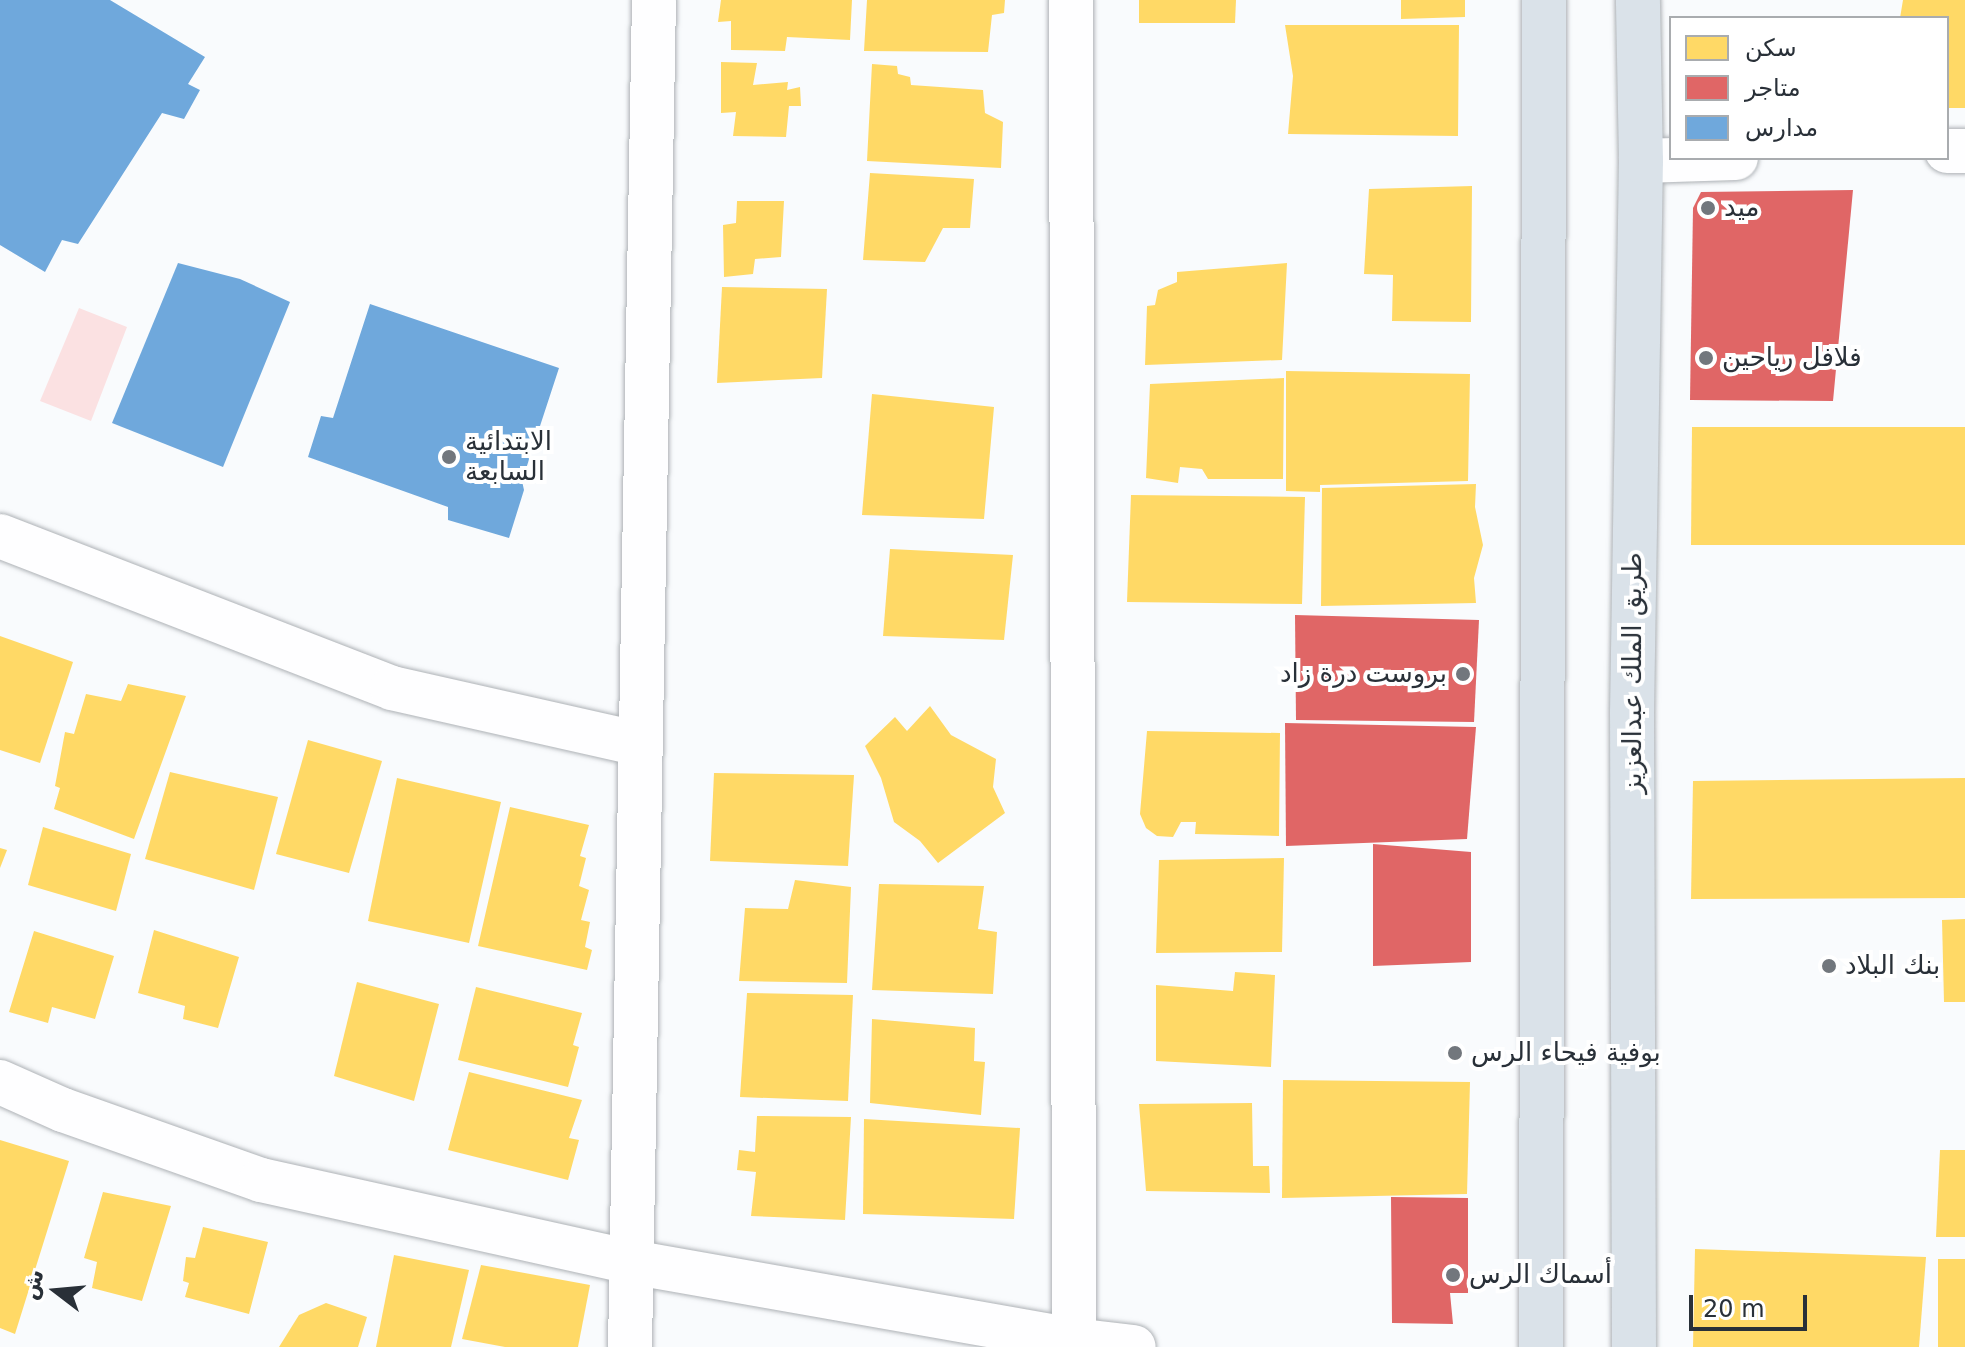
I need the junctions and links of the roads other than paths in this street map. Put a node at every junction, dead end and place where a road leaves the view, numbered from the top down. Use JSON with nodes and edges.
{"nodes":[{"id":1,"x":654,"y":0,"type":"edge"},
{"id":2,"x":1071,"y":0,"type":"edge"},
{"id":3,"x":1544,"y":0,"type":"edge"},
{"id":4,"x":1638,"y":0,"type":"edge"},
{"id":5,"x":1673,"y":160,"type":"edge"},
{"id":6,"x":1641,"y":161,"type":"junction"},
{"id":7,"x":0,"y":536,"type":"edge"},
{"id":8,"x":640,"y":744,"type":"junction"},
{"id":9,"x":0,"y":1082,"type":"edge"},
{"id":10,"x":631,"y":1262,"type":"junction"},
{"id":11,"x":1074,"y":1340,"type":"junction"},
{"id":12,"x":630,"y":1347,"type":"edge"},
{"id":13,"x":1134,"y":1347,"type":"edge"},
{"id":14,"x":1541,"y":1347,"type":"edge"},
{"id":15,"x":1634,"y":1347,"type":"edge"}],
"edges":[{"from":1,"to":8,"type":"street"},
{"from":2,"to":11,"type":"street"},
{"from":3,"to":14,"type":"highway"},
{"from":4,"to":6,"type":"highway","name":"طريق الملك عبدالعزيز"},
{"from":5,"to":6,"type":"street"},
{"from":6,"to":15,"type":"highway","name":"طريق الملك عبدالعزيز"},
{"from":7,"to":8,"type":"street"},
{"from":8,"to":10,"type":"street"},
{"from":9,"to":10,"type":"street"},
{"from":10,"to":11,"type":"street"},
{"from":10,"to":12,"type":"street"},
{"from":11,"to":13,"type":"street"}]}
